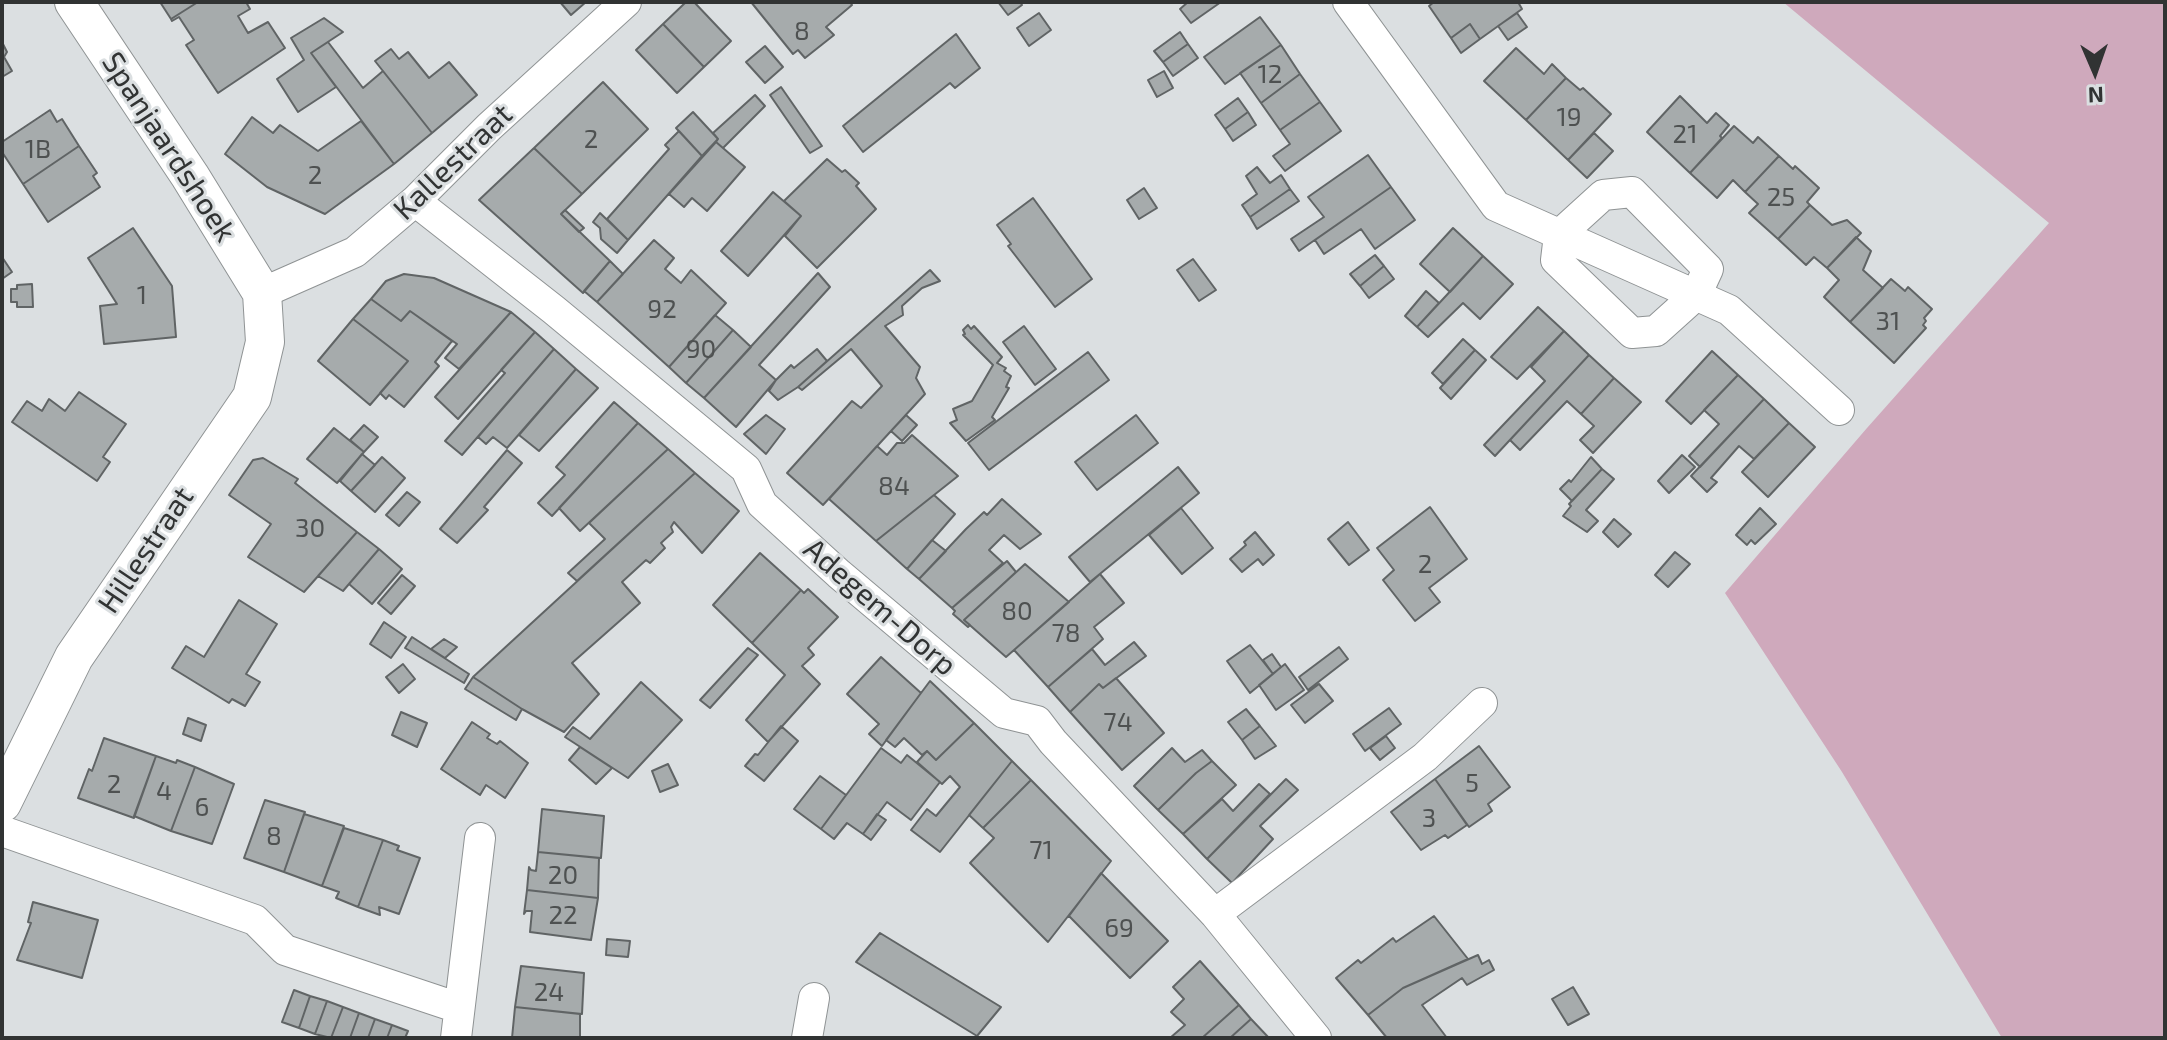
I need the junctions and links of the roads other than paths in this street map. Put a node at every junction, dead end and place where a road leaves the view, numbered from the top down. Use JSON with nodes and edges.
{"nodes":[{"id":1,"x":74,"y":2,"type":"edge"},
{"id":2,"x":626,"y":2,"type":"edge"},
{"id":3,"x":1348,"y":2,"type":"edge"},
{"id":4,"x":415,"y":201,"type":"junction"},
{"id":5,"x":1559,"y":235,"type":"junction"},
{"id":6,"x":262,"y":293,"type":"junction"},
{"id":7,"x":1696,"y":295,"type":"junction"},
{"id":8,"x":1839,"y":410,"type":"dead end"},
{"id":9,"x":1482,"y":703,"type":"dead end"},
{"id":10,"x":2,"y":803,"type":"edge"},
{"id":11,"x":2,"y":831,"type":"edge"},
{"id":12,"x":480,"y":838,"type":"dead end"},
{"id":13,"x":1215,"y":914,"type":"junction"},
{"id":14,"x":814,"y":998,"type":"dead end"},
{"id":15,"x":458,"y":1023,"type":"edge"},
{"id":16,"x":807,"y":1038,"type":"edge"},
{"id":17,"x":1316,"y":1038,"type":"edge"}],
"edges":[{"from":1,"to":6,"type":"street","name":"Spanjaardshoek"},
{"from":2,"to":4,"type":"street","name":"Kallestraat"},
{"from":3,"to":5,"type":"street"},
{"from":4,"to":6,"type":"street","name":"Kallestraat"},
{"from":4,"to":13,"type":"street","name":"Adegem-Dorp"},
{"from":5,"to":7,"type":"street"},
{"from":5,"to":7,"type":"street"},
{"from":5,"to":7,"type":"street"},
{"from":6,"to":10,"type":"street","name":"Hillestraat"},
{"from":7,"to":8,"type":"street"},
{"from":9,"to":13,"type":"street"},
{"from":11,"to":15,"type":"street"},
{"from":12,"to":15,"type":"street"},
{"from":13,"to":17,"type":"street","name":"Adegem-Dorp"},
{"from":14,"to":16,"type":"street"}]}
